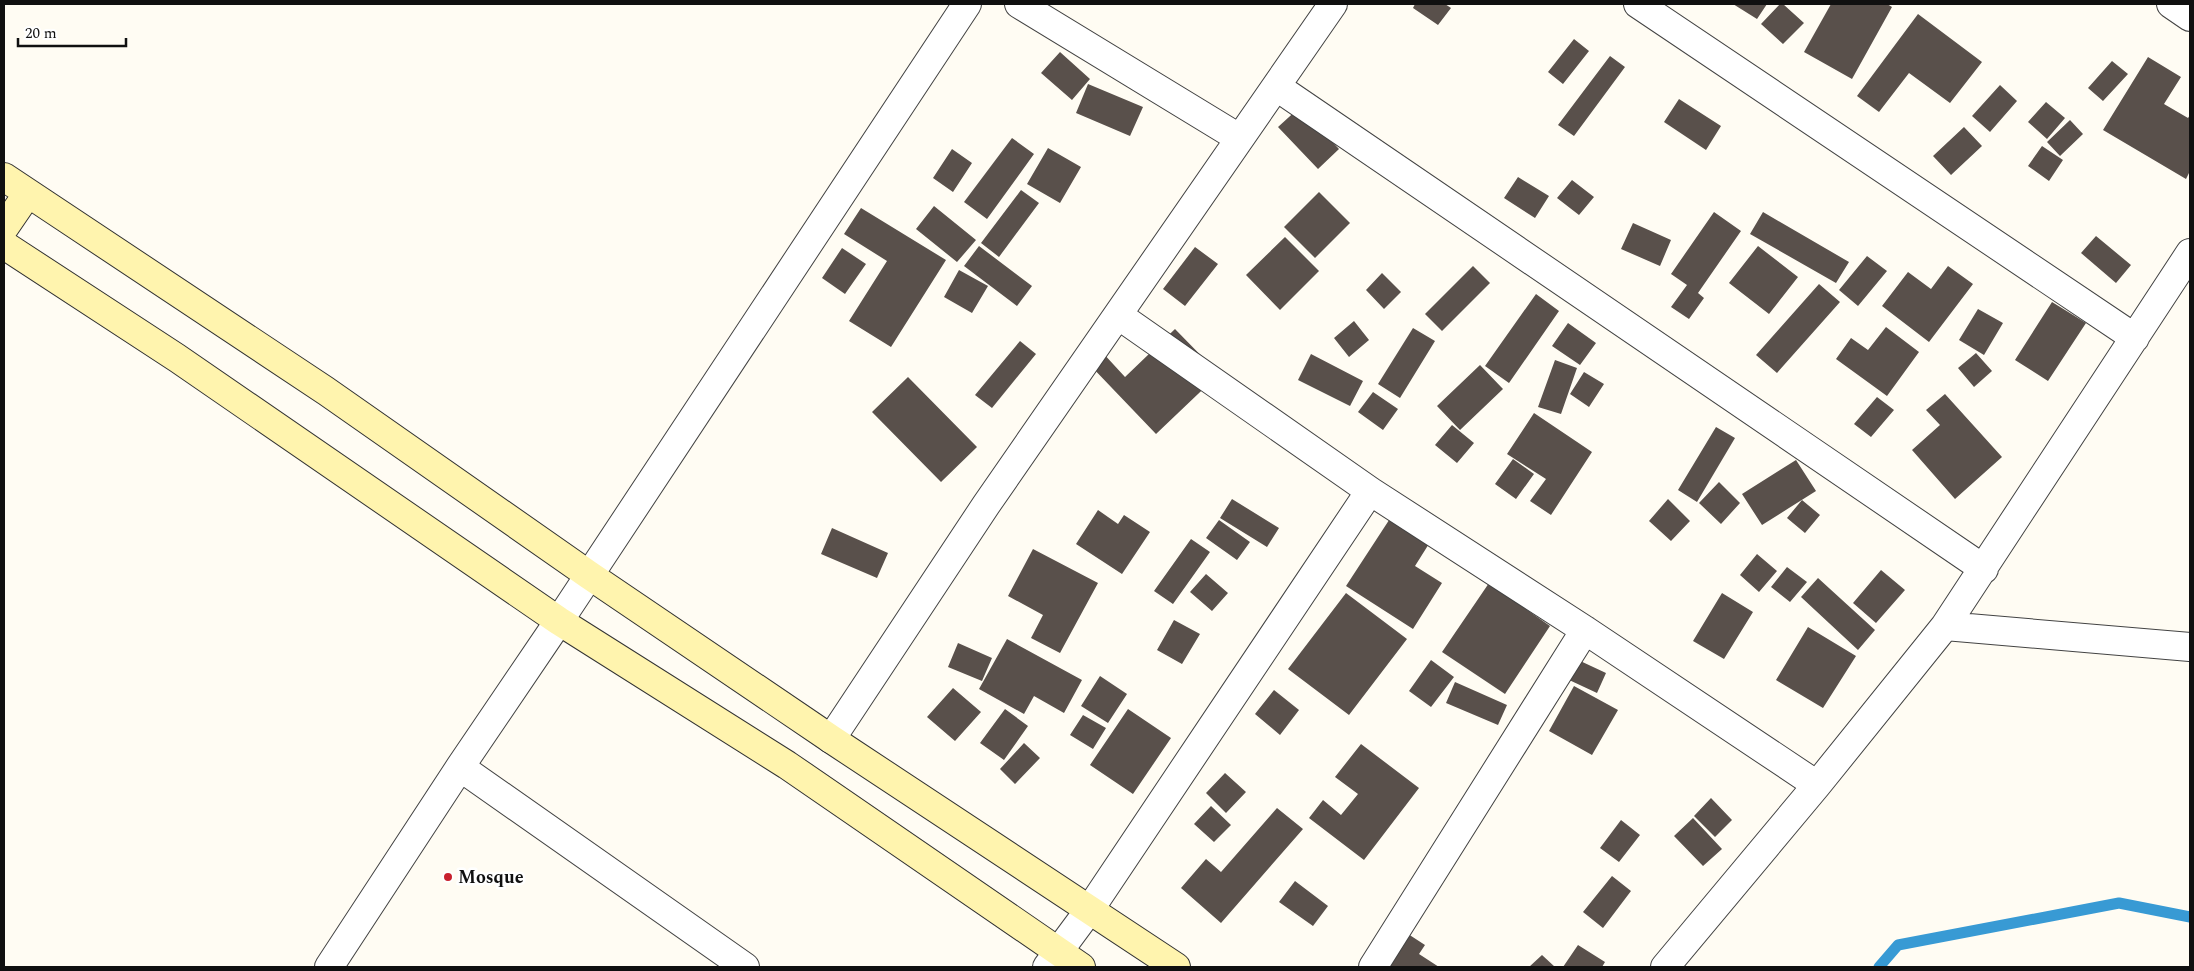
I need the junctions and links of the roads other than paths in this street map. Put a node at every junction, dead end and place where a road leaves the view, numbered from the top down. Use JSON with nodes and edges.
{"nodes":[{"id":1,"x":967,"y":4,"type":"edge"},
{"id":2,"x":1019,"y":4,"type":"edge"},
{"id":3,"x":1333,"y":4,"type":"edge"},
{"id":4,"x":1638,"y":4,"type":"edge"},
{"id":5,"x":2171,"y":4,"type":"edge"},
{"id":6,"x":2190,"y":17,"type":"edge"},
{"id":7,"x":1277,"y":86,"type":"junction"},
{"id":8,"x":1239,"y":138,"type":"junction"},
{"id":9,"x":4,"y":177,"type":"edge"},
{"id":10,"x":28,"y":193,"type":"junction"},
{"id":11,"x":4,"y":228,"type":"edge"},
{"id":12,"x":4,"y":244,"type":"edge"},
{"id":13,"x":2190,"y":253,"type":"edge"},
{"id":14,"x":1118,"y":314,"type":"junction"},
{"id":15,"x":2135,"y":338,"type":"junction"},
{"id":16,"x":1370,"y":492,"type":"junction"},
{"id":17,"x":1984,"y":569,"type":"junction"},
{"id":18,"x":589,"y":575,"type":"junction"},
{"id":19,"x":559,"y":621,"type":"junction"},
{"id":20,"x":1945,"y":626,"type":"junction"},
{"id":21,"x":1585,"y":630,"type":"junction"},
{"id":22,"x":2190,"y":647,"type":"edge"},
{"id":23,"x":831,"y":738,"type":"junction"},
{"id":24,"x":460,"y":768,"type":"junction"},
{"id":25,"x":1817,"y":785,"type":"junction"},
{"id":26,"x":1090,"y":909,"type":"junction"},
{"id":27,"x":1053,"y":959,"type":"edge"},
{"id":28,"x":329,"y":967,"type":"edge"},
{"id":29,"x":745,"y":967,"type":"edge"},
{"id":30,"x":1081,"y":967,"type":"edge"},
{"id":31,"x":1176,"y":967,"type":"edge"},
{"id":32,"x":1373,"y":967,"type":"edge"},
{"id":33,"x":1665,"y":967,"type":"edge"}],
"edges":[{"from":1,"to":18,"type":"street"},
{"from":2,"to":8,"type":"street"},
{"from":3,"to":7,"type":"street"},
{"from":4,"to":15,"type":"street"},
{"from":5,"to":6,"type":"street"},
{"from":7,"to":8,"type":"street"},
{"from":7,"to":17,"type":"street"},
{"from":8,"to":14,"type":"street"},
{"from":9,"to":10,"type":"main road"},
{"from":10,"to":11,"type":"main road"},
{"from":10,"to":18,"type":"main road"},
{"from":12,"to":19,"type":"main road"},
{"from":13,"to":15,"type":"street"},
{"from":14,"to":16,"type":"street"},
{"from":14,"to":23,"type":"street"},
{"from":15,"to":17,"type":"street"},
{"from":16,"to":21,"type":"street"},
{"from":16,"to":26,"type":"street"},
{"from":17,"to":20,"type":"street"},
{"from":18,"to":19,"type":"street"},
{"from":18,"to":23,"type":"main road"},
{"from":19,"to":24,"type":"street"},
{"from":19,"to":27,"type":"main road"},
{"from":20,"to":22,"type":"street"},
{"from":20,"to":25,"type":"street"},
{"from":21,"to":25,"type":"street"},
{"from":21,"to":32,"type":"street"},
{"from":23,"to":26,"type":"main road"},
{"from":24,"to":28,"type":"street"},
{"from":24,"to":29,"type":"street"},
{"from":25,"to":33,"type":"street"},
{"from":26,"to":27,"type":"street"},
{"from":26,"to":31,"type":"main road"},
{"from":27,"to":30,"type":"main road"}]}
